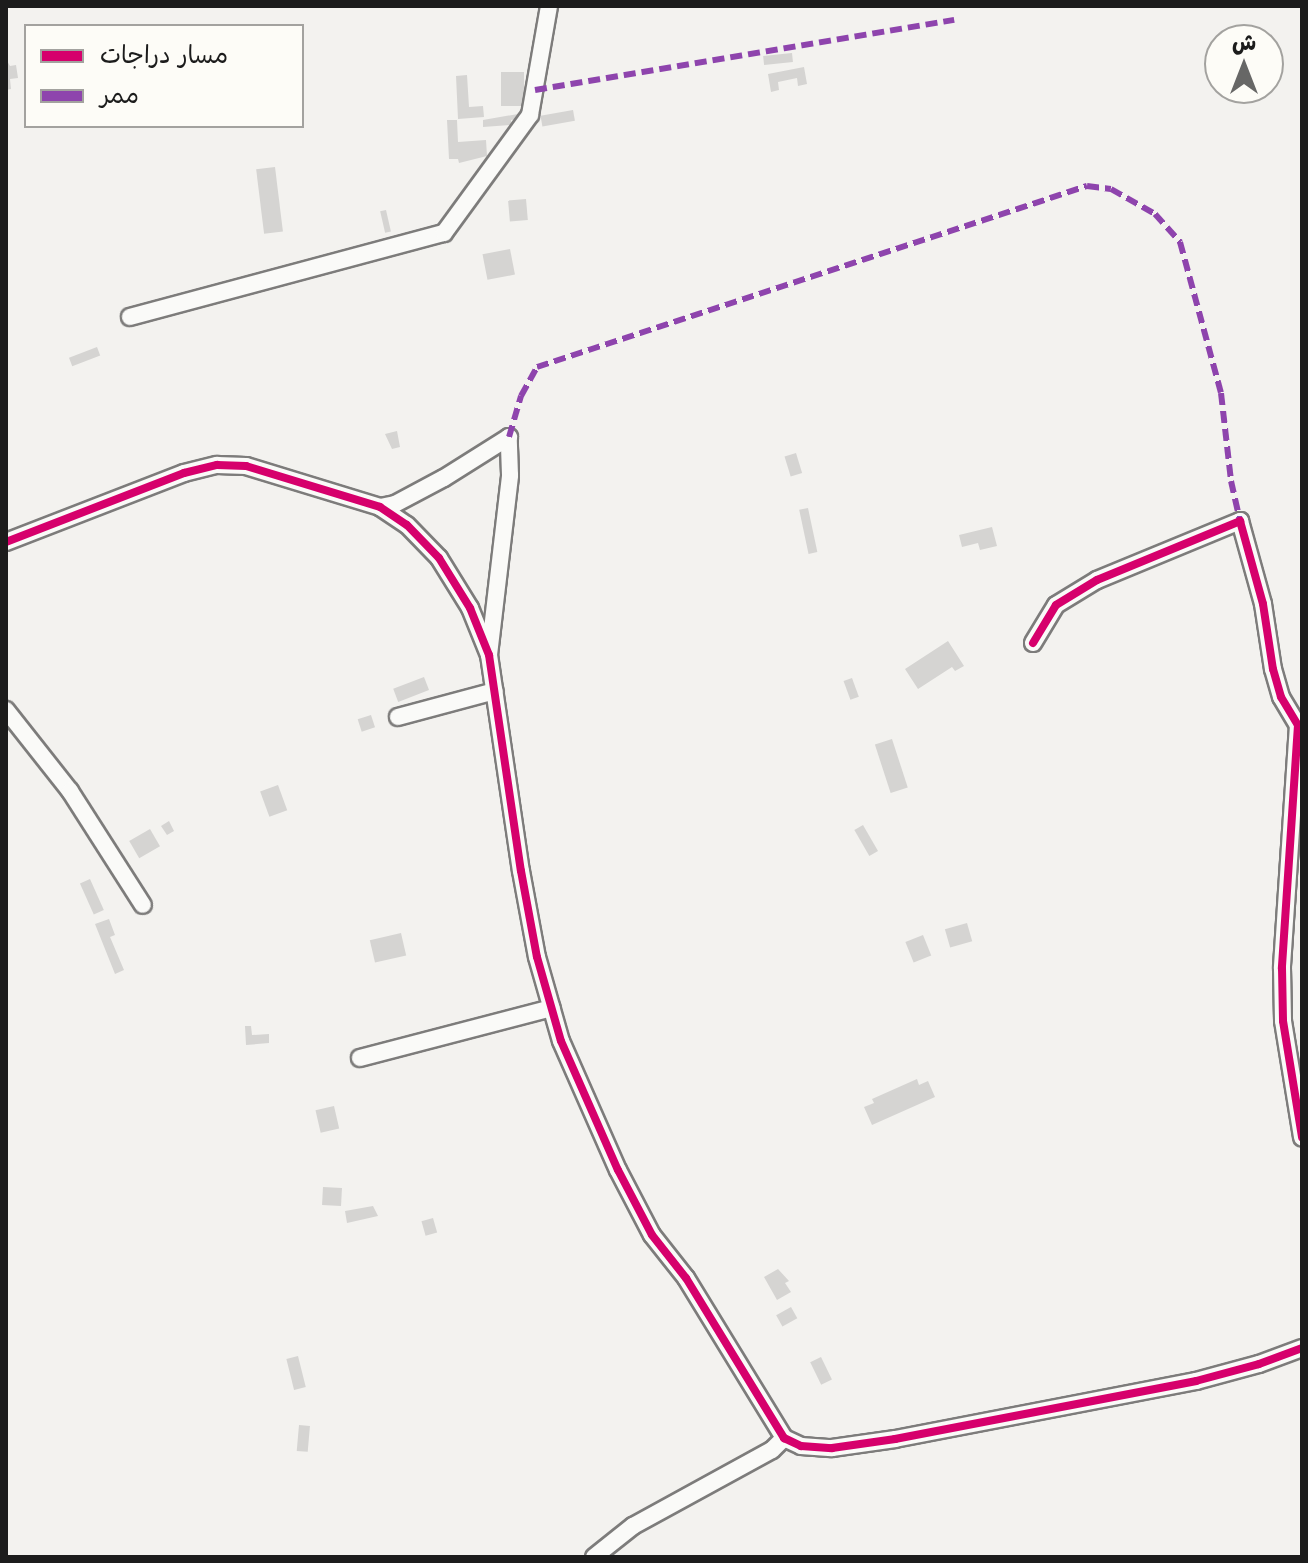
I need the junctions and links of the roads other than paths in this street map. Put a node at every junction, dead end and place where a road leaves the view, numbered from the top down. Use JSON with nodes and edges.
{"nodes":[{"id":1,"x":549,"y":6,"type":"edge"},
{"id":2,"x":130,"y":317,"type":"dead end"},
{"id":3,"x":380,"y":507,"type":"junction"},
{"id":4,"x":6,"y":542,"type":"edge"},
{"id":5,"x":1033,"y":643,"type":"dead end"},
{"id":6,"x":489,"y":655,"type":"junction"},
{"id":7,"x":495,"y":691,"type":"junction"},
{"id":8,"x":6,"y":710,"type":"edge"},
{"id":9,"x":398,"y":717,"type":"dead end"},
{"id":10,"x":1300,"y":724,"type":"edge"},
{"id":11,"x":143,"y":905,"type":"dead end"},
{"id":12,"x":552,"y":1008,"type":"junction"},
{"id":13,"x":360,"y":1058,"type":"dead end"},
{"id":14,"x":1302,"y":1137,"type":"edge"},
{"id":15,"x":1302,"y":1348,"type":"edge"},
{"id":16,"x":784,"y":1438,"type":"junction"},
{"id":17,"x":594,"y":1557,"type":"edge"}],
"edges":[{"from":1,"to":2,"type":"street"},
{"from":3,"to":4,"type":"street"},
{"from":3,"to":6,"type":"street"},
{"from":3,"to":6,"type":"street"},
{"from":5,"to":10,"type":"street"},
{"from":6,"to":7,"type":"street"},
{"from":7,"to":9,"type":"street"},
{"from":7,"to":12,"type":"street"},
{"from":8,"to":11,"type":"street"},
{"from":10,"to":14,"type":"street"},
{"from":12,"to":13,"type":"street"},
{"from":12,"to":16,"type":"street"},
{"from":15,"to":16,"type":"street"},
{"from":16,"to":17,"type":"street"}]}
